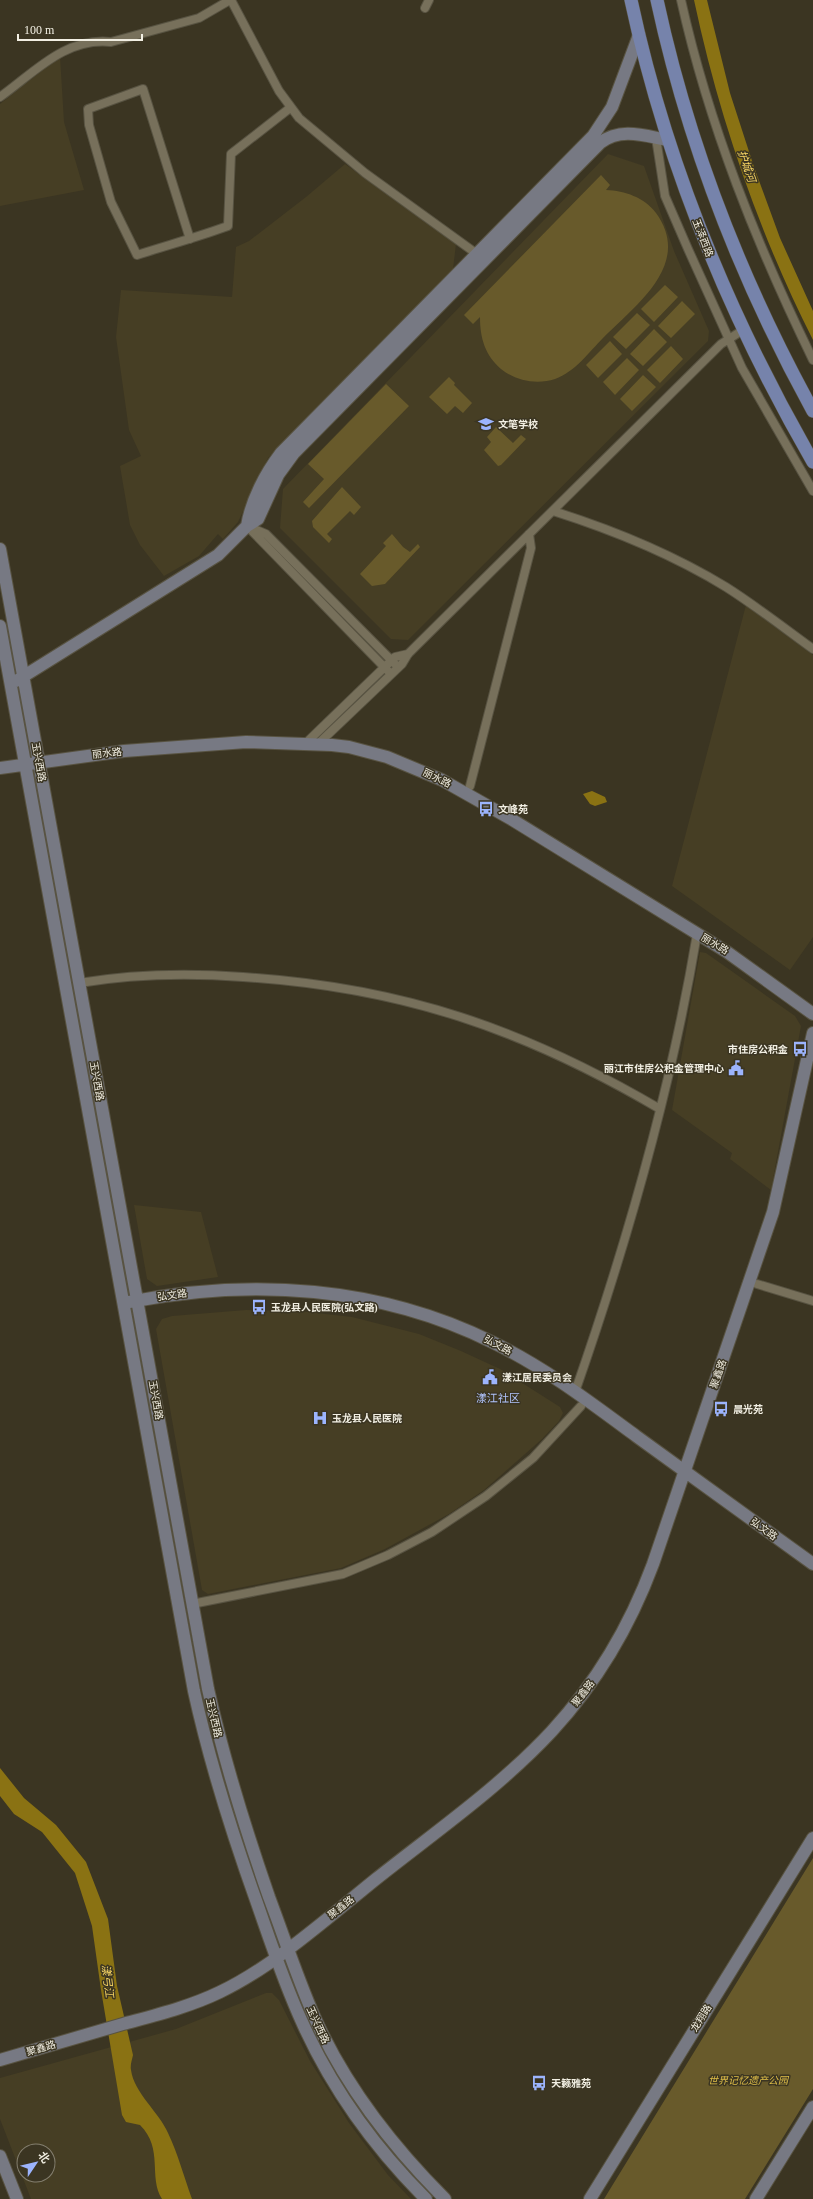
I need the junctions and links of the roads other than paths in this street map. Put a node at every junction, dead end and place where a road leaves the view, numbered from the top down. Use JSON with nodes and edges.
{"nodes":[{"id":1,"x":231,"y":0,"type":"edge"},
{"id":2,"x":429,"y":0,"type":"edge"},
{"id":3,"x":631,"y":0,"type":"edge"},
{"id":4,"x":657,"y":0,"type":"edge"},
{"id":5,"x":682,"y":0,"type":"edge"},
{"id":6,"x":425,"y":8,"type":"dead end"},
{"id":7,"x":639,"y":35,"type":"junction"},
{"id":8,"x":0,"y":97,"type":"edge"},
{"id":9,"x":290,"y":108,"type":"junction"},
{"id":10,"x":662,"y":139,"type":"junction"},
{"id":11,"x":190,"y":239,"type":"junction"},
{"id":12,"x":477,"y":254,"type":"junction"},
{"id":13,"x":742,"y":330,"type":"junction"},
{"id":14,"x":728,"y":338,"type":"junction"},
{"id":15,"x":813,"y":360,"type":"edge"},
{"id":16,"x":813,"y":411,"type":"edge"},
{"id":17,"x":813,"y":462,"type":"edge"},
{"id":18,"x":813,"y":491,"type":"edge"},
{"id":19,"x":553,"y":511,"type":"junction"},
{"id":20,"x":247,"y":526,"type":"junction"},
{"id":21,"x":530,"y":534,"type":"junction"},
{"id":22,"x":0,"y":549,"type":"edge"},
{"id":23,"x":0,"y":626,"type":"edge"},
{"id":24,"x":813,"y":649,"type":"edge"},
{"id":25,"x":408,"y":654,"type":"junction"},
{"id":26,"x":391,"y":661,"type":"junction"},
{"id":27,"x":385,"y":667,"type":"junction"},
{"id":28,"x":398,"y":667,"type":"junction"},
{"id":29,"x":391,"y":674,"type":"junction"},
{"id":30,"x":23,"y":677,"type":"junction"},
{"id":31,"x":10,"y":684,"type":"junction"},
{"id":32,"x":316,"y":740,"type":"junction"},
{"id":33,"x":38,"y":758,"type":"junction"},
{"id":34,"x":0,"y":760,"type":"edge"},
{"id":35,"x":24,"y":760,"type":"junction"},
{"id":36,"x":0,"y":768,"type":"edge"},
{"id":37,"x":470,"y":786,"type":"junction"},
{"id":38,"x":697,"y":934,"type":"junction"},
{"id":39,"x":79,"y":983,"type":"junction"},
{"id":40,"x":813,"y":1004,"type":"edge"},
{"id":41,"x":813,"y":1014,"type":"edge"},
{"id":42,"x":813,"y":1033,"type":"edge"},
{"id":43,"x":813,"y":1071,"type":"edge"},
{"id":44,"x":660,"y":1109,"type":"junction"},
{"id":45,"x":757,"y":1284,"type":"junction"},
{"id":46,"x":813,"y":1301,"type":"edge"},
{"id":47,"x":138,"y":1305,"type":"junction"},
{"id":48,"x":125,"y":1307,"type":"junction"},
{"id":49,"x":575,"y":1392,"type":"junction"},
{"id":50,"x":581,"y":1406,"type":"junction"},
{"id":51,"x":687,"y":1478,"type":"junction"},
{"id":52,"x":813,"y":1564,"type":"edge"},
{"id":53,"x":813,"y":1574,"type":"edge"},
{"id":54,"x":192,"y":1604,"type":"junction"},
{"id":55,"x":813,"y":1838,"type":"edge"},
{"id":56,"x":289,"y":1952,"type":"junction"},
{"id":57,"x":277,"y":1960,"type":"junction"},
{"id":58,"x":100,"y":2035,"type":"junction"},
{"id":59,"x":0,"y":2060,"type":"edge"},
{"id":60,"x":0,"y":2068,"type":"edge"},
{"id":61,"x":813,"y":2107,"type":"edge"},
{"id":62,"x":0,"y":2156,"type":"edge"},
{"id":63,"x":17,"y":2199,"type":"edge"},
{"id":64,"x":426,"y":2199,"type":"edge"},
{"id":65,"x":445,"y":2199,"type":"edge"},
{"id":66,"x":590,"y":2199,"type":"edge"},
{"id":67,"x":756,"y":2199,"type":"edge"}],
"edges":[{"from":1,"to":8,"type":"street"},
{"from":1,"to":9,"type":"street"},
{"from":2,"to":6,"type":"street"},
{"from":3,"to":7,"type":"main road","name":"玉泽西路"},
{"from":4,"to":16,"type":"main road"},
{"from":5,"to":15,"type":"street"},
{"from":7,"to":10,"type":"main road","name":"玉泽西路"},
{"from":7,"to":12,"type":"main road"},
{"from":9,"to":11,"type":"street"},
{"from":9,"to":12,"type":"street"},
{"from":10,"to":13,"type":"main road","name":"玉泽西路"},
{"from":10,"to":14,"type":"street"},
{"from":10,"to":20,"type":"main road"},
{"from":11,"to":11,"type":"street"},
{"from":12,"to":20,"type":"main road"},
{"from":13,"to":14,"type":"street"},
{"from":13,"to":17,"type":"main road","name":"玉泽西路"},
{"from":14,"to":18,"type":"street"},
{"from":14,"to":19,"type":"street"},
{"from":19,"to":21,"type":"street"},
{"from":19,"to":24,"type":"street"},
{"from":20,"to":26,"type":"street"},
{"from":20,"to":27,"type":"street"},
{"from":20,"to":30,"type":"main road"},
{"from":21,"to":25,"type":"street"},
{"from":21,"to":37,"type":"street"},
{"from":22,"to":30,"type":"main road","name":"玉兴西路"},
{"from":23,"to":31,"type":"main road","name":"玉兴西路"},
{"from":25,"to":26,"type":"street"},
{"from":25,"to":28,"type":"street"},
{"from":26,"to":27,"type":"street"},
{"from":26,"to":28,"type":"street"},
{"from":27,"to":29,"type":"street"},
{"from":27,"to":32,"type":"street"},
{"from":28,"to":29,"type":"street"},
{"from":29,"to":32,"type":"street"},
{"from":30,"to":31,"type":"main road"},
{"from":30,"to":33,"type":"main road","name":"玉兴西路"},
{"from":31,"to":35,"type":"main road","name":"玉兴西路"},
{"from":32,"to":33,"type":"main road","name":"丽水路"},
{"from":32,"to":37,"type":"main road","name":"丽水路"},
{"from":32,"to":38,"type":"main road","name":"丽水路"},
{"from":33,"to":35,"type":"main road","name":"丽水路"},
{"from":33,"to":39,"type":"main road","name":"玉兴西路"},
{"from":34,"to":35,"type":"main road","name":"丽水路"},
{"from":35,"to":36,"type":"main road","name":"丽水路"},
{"from":35,"to":48,"type":"main road","name":"玉兴西路"},
{"from":37,"to":40,"type":"main road","name":"丽水路"},
{"from":38,"to":41,"type":"main road","name":"丽水路"},
{"from":38,"to":44,"type":"street"},
{"from":39,"to":44,"type":"street"},
{"from":39,"to":47,"type":"main road","name":"玉兴西路"},
{"from":42,"to":51,"type":"main road","name":"聚鑫路"},
{"from":43,"to":45,"type":"main road","name":"聚鑫路"},
{"from":44,"to":49,"type":"street"},
{"from":45,"to":46,"type":"street"},
{"from":45,"to":51,"type":"main road","name":"聚鑫路"},
{"from":47,"to":48,"type":"main road","name":"弘文路"},
{"from":47,"to":49,"type":"main road","name":"弘文路"},
{"from":47,"to":50,"type":"main road","name":"弘文路"},
{"from":47,"to":54,"type":"main road","name":"玉兴西路"},
{"from":48,"to":57,"type":"main road","name":"玉兴西路"},
{"from":49,"to":51,"type":"main road","name":"弘文路"},
{"from":50,"to":51,"type":"main road","name":"弘文路"},
{"from":50,"to":54,"type":"street"},
{"from":51,"to":52,"type":"main road","name":"弘文路"},
{"from":51,"to":53,"type":"main road","name":"弘文路"},
{"from":51,"to":56,"type":"main road","name":"聚鑫路"},
{"from":54,"to":56,"type":"main road","name":"玉兴西路"},
{"from":55,"to":66,"type":"main road","name":"龙翔路"},
{"from":56,"to":57,"type":"main road","name":"聚鑫路"},
{"from":56,"to":65,"type":"main road","name":"玉兴西路"},
{"from":57,"to":58,"type":"main road","name":"聚鑫路"},
{"from":57,"to":64,"type":"main road","name":"玉兴西路"},
{"from":58,"to":59,"type":"main road","name":"聚鑫路"},
{"from":58,"to":60,"type":"main road","name":"聚鑫路"},
{"from":61,"to":67,"type":"main road"},
{"from":62,"to":63,"type":"main road"}]}
